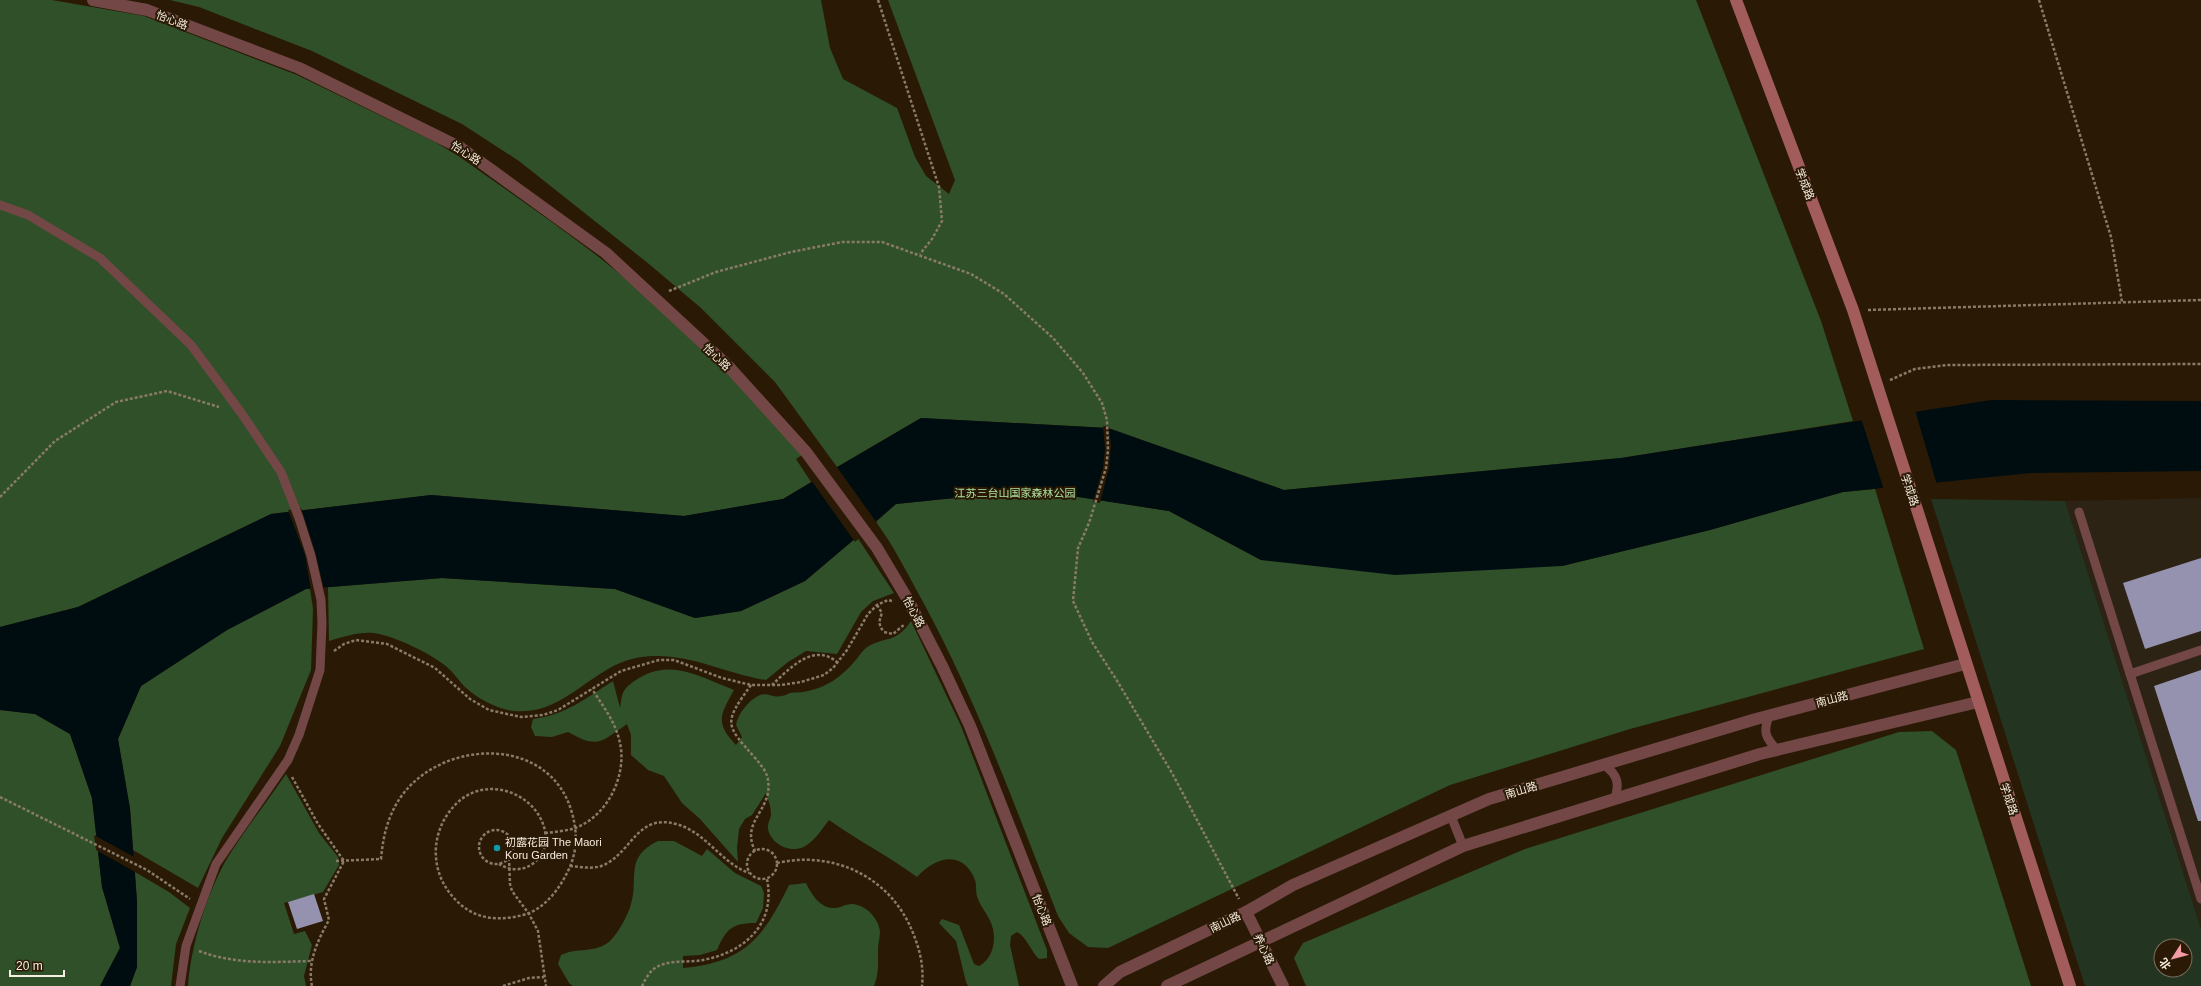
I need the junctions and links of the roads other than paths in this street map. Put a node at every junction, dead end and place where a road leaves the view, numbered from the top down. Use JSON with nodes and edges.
{"nodes":[{"id":1,"x":93,"y":0,"type":"edge"},
{"id":2,"x":1736,"y":0,"type":"edge"},
{"id":3,"x":0,"y":205,"type":"edge"},
{"id":4,"x":2080,"y":512,"type":"dead end"},
{"id":5,"x":2201,"y":650,"type":"edge"},
{"id":6,"x":1965,"y":664,"type":"junction"},
{"id":7,"x":2130,"y":674,"type":"junction"},
{"id":8,"x":1978,"y":702,"type":"junction"},
{"id":9,"x":1769,"y":716,"type":"junction"},
{"id":10,"x":1777,"y":750,"type":"junction"},
{"id":11,"x":1604,"y":765,"type":"junction"},
{"id":12,"x":1615,"y":798,"type":"junction"},
{"id":13,"x":1451,"y":816,"type":"junction"},
{"id":14,"x":1463,"y":846,"type":"junction"},
{"id":15,"x":2201,"y":899,"type":"edge"},
{"id":16,"x":1246,"y":912,"type":"junction"},
{"id":17,"x":1260,"y":940,"type":"junction"},
{"id":18,"x":180,"y":986,"type":"edge"},
{"id":19,"x":1072,"y":986,"type":"edge"},
{"id":20,"x":1104,"y":986,"type":"edge"},
{"id":21,"x":1168,"y":986,"type":"edge"},
{"id":22,"x":1283,"y":986,"type":"edge"},
{"id":23,"x":2070,"y":986,"type":"edge"}],
"edges":[{"from":1,"to":19,"type":"street","name":"怡心路"},
{"from":2,"to":6,"type":"street","name":"学成路"},
{"from":3,"to":18,"type":"lane"},
{"from":4,"to":7,"type":"lane"},
{"from":5,"to":7,"type":"lane"},
{"from":6,"to":8,"type":"street","name":"学成路"},
{"from":6,"to":9,"type":"street","name":"南山路"},
{"from":7,"to":15,"type":"lane"},
{"from":8,"to":10,"type":"street"},
{"from":8,"to":23,"type":"street","name":"学成路"},
{"from":9,"to":10,"type":"lane"},
{"from":9,"to":11,"type":"street","name":"南山路"},
{"from":10,"to":12,"type":"street"},
{"from":11,"to":12,"type":"lane"},
{"from":11,"to":13,"type":"street","name":"南山路"},
{"from":12,"to":14,"type":"street"},
{"from":13,"to":14,"type":"lane"},
{"from":13,"to":16,"type":"street","name":"南山路"},
{"from":14,"to":17,"type":"street"},
{"from":16,"to":17,"type":"street","name":"养心路"},
{"from":16,"to":20,"type":"street","name":"南山路"},
{"from":17,"to":21,"type":"street"},
{"from":17,"to":22,"type":"street","name":"养心路"}]}
